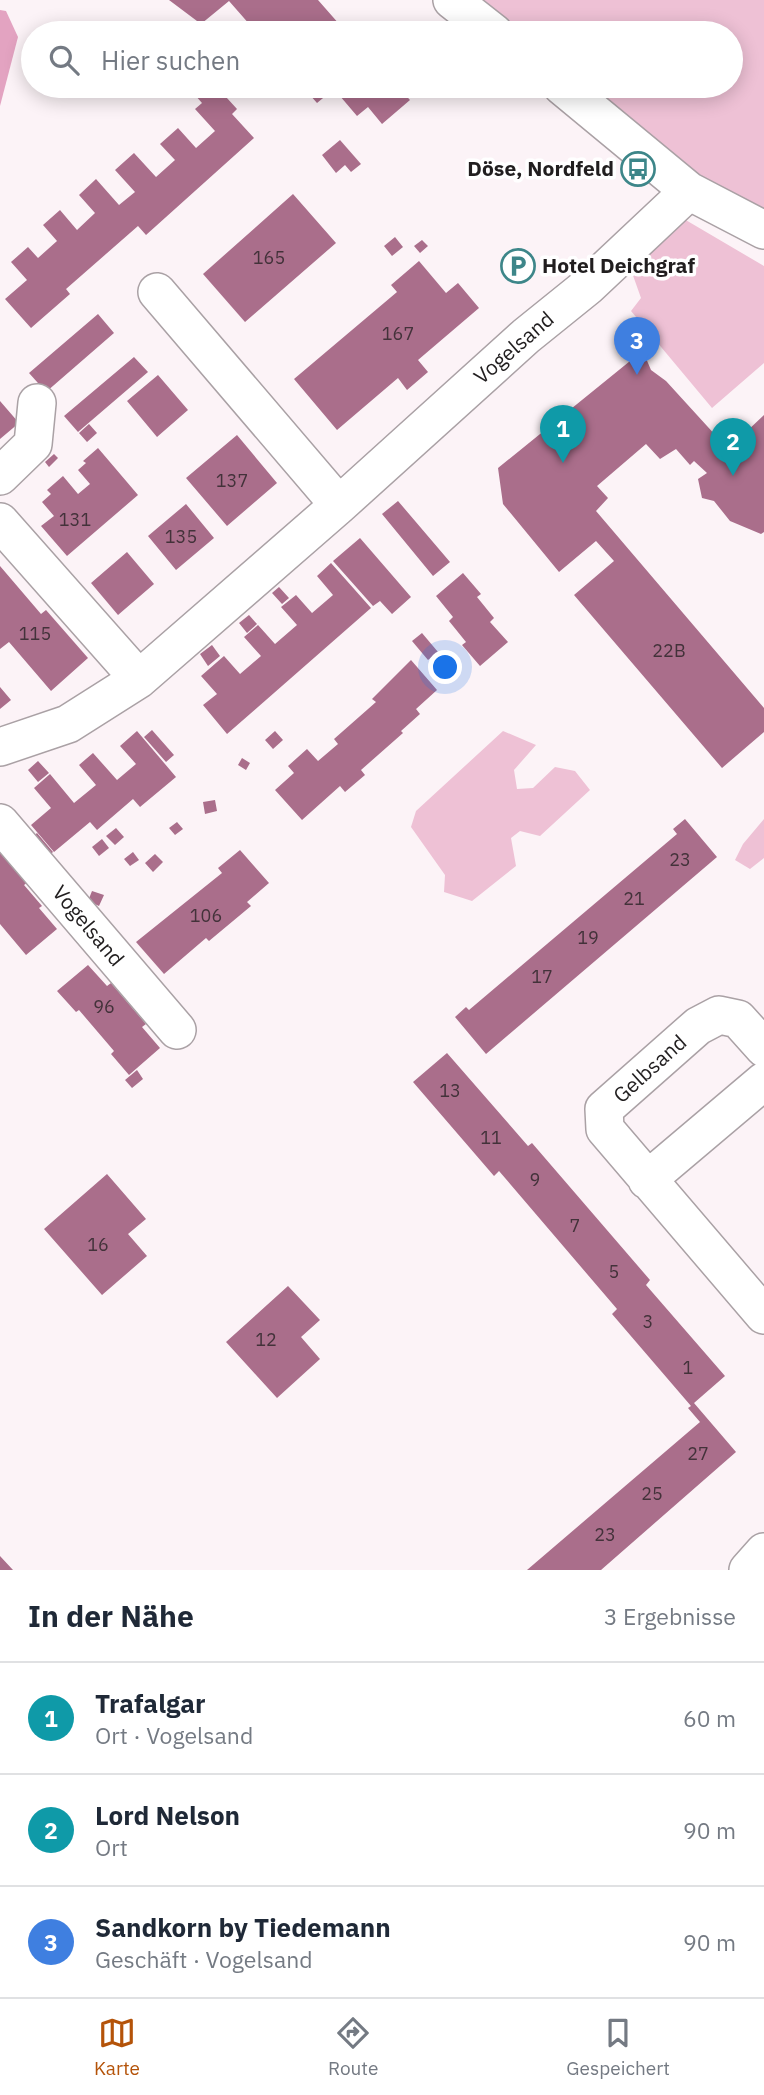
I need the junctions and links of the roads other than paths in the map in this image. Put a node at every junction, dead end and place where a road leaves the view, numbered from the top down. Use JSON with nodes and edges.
{"nodes":[{"id":1,"x":452,"y":0,"type":"edge"},
{"id":2,"x":479,"y":21,"type":"edge"},
{"id":3,"x":577,"y":98,"type":"edge"},
{"id":4,"x":690,"y":191,"type":"junction"},
{"id":5,"x":764,"y":230,"type":"edge"},
{"id":6,"x":157,"y":292,"type":"dead end"},
{"id":7,"x":37,"y":403,"type":"dead end"},
{"id":8,"x":0,"y":476,"type":"edge"},
{"id":9,"x":339,"y":505,"type":"junction"},
{"id":10,"x":0,"y":522,"type":"edge"},
{"id":11,"x":139,"y":679,"type":"junction"},
{"id":12,"x":0,"y":747,"type":"edge"},
{"id":13,"x":0,"y":822,"type":"edge"},
{"id":14,"x":177,"y":1030,"type":"dead end"},
{"id":15,"x":764,"y":1048,"type":"edge"},
{"id":16,"x":764,"y":1081,"type":"edge"},
{"id":17,"x":647,"y":1180,"type":"junction"},
{"id":18,"x":764,"y":1315,"type":"edge"},
{"id":19,"x":764,"y":1552,"type":"edge"},
{"id":20,"x":748,"y":1570,"type":"edge"}],
"edges":[{"from":1,"to":2,"type":"street"},
{"from":3,"to":4,"type":"street"},
{"from":4,"to":5,"type":"street"},
{"from":4,"to":9,"type":"street","name":"Vogelsand"},
{"from":6,"to":9,"type":"street"},
{"from":7,"to":8,"type":"street"},
{"from":9,"to":11,"type":"street","name":"Vogelsand"},
{"from":10,"to":11,"type":"street"},
{"from":11,"to":12,"type":"street","name":"Vogelsand"},
{"from":13,"to":14,"type":"street","name":"Vogelsand"},
{"from":15,"to":17,"type":"street","name":"Gelbsand"},
{"from":16,"to":17,"type":"street"},
{"from":17,"to":18,"type":"street","name":"Gelbsand"},
{"from":19,"to":20,"type":"street"}]}
